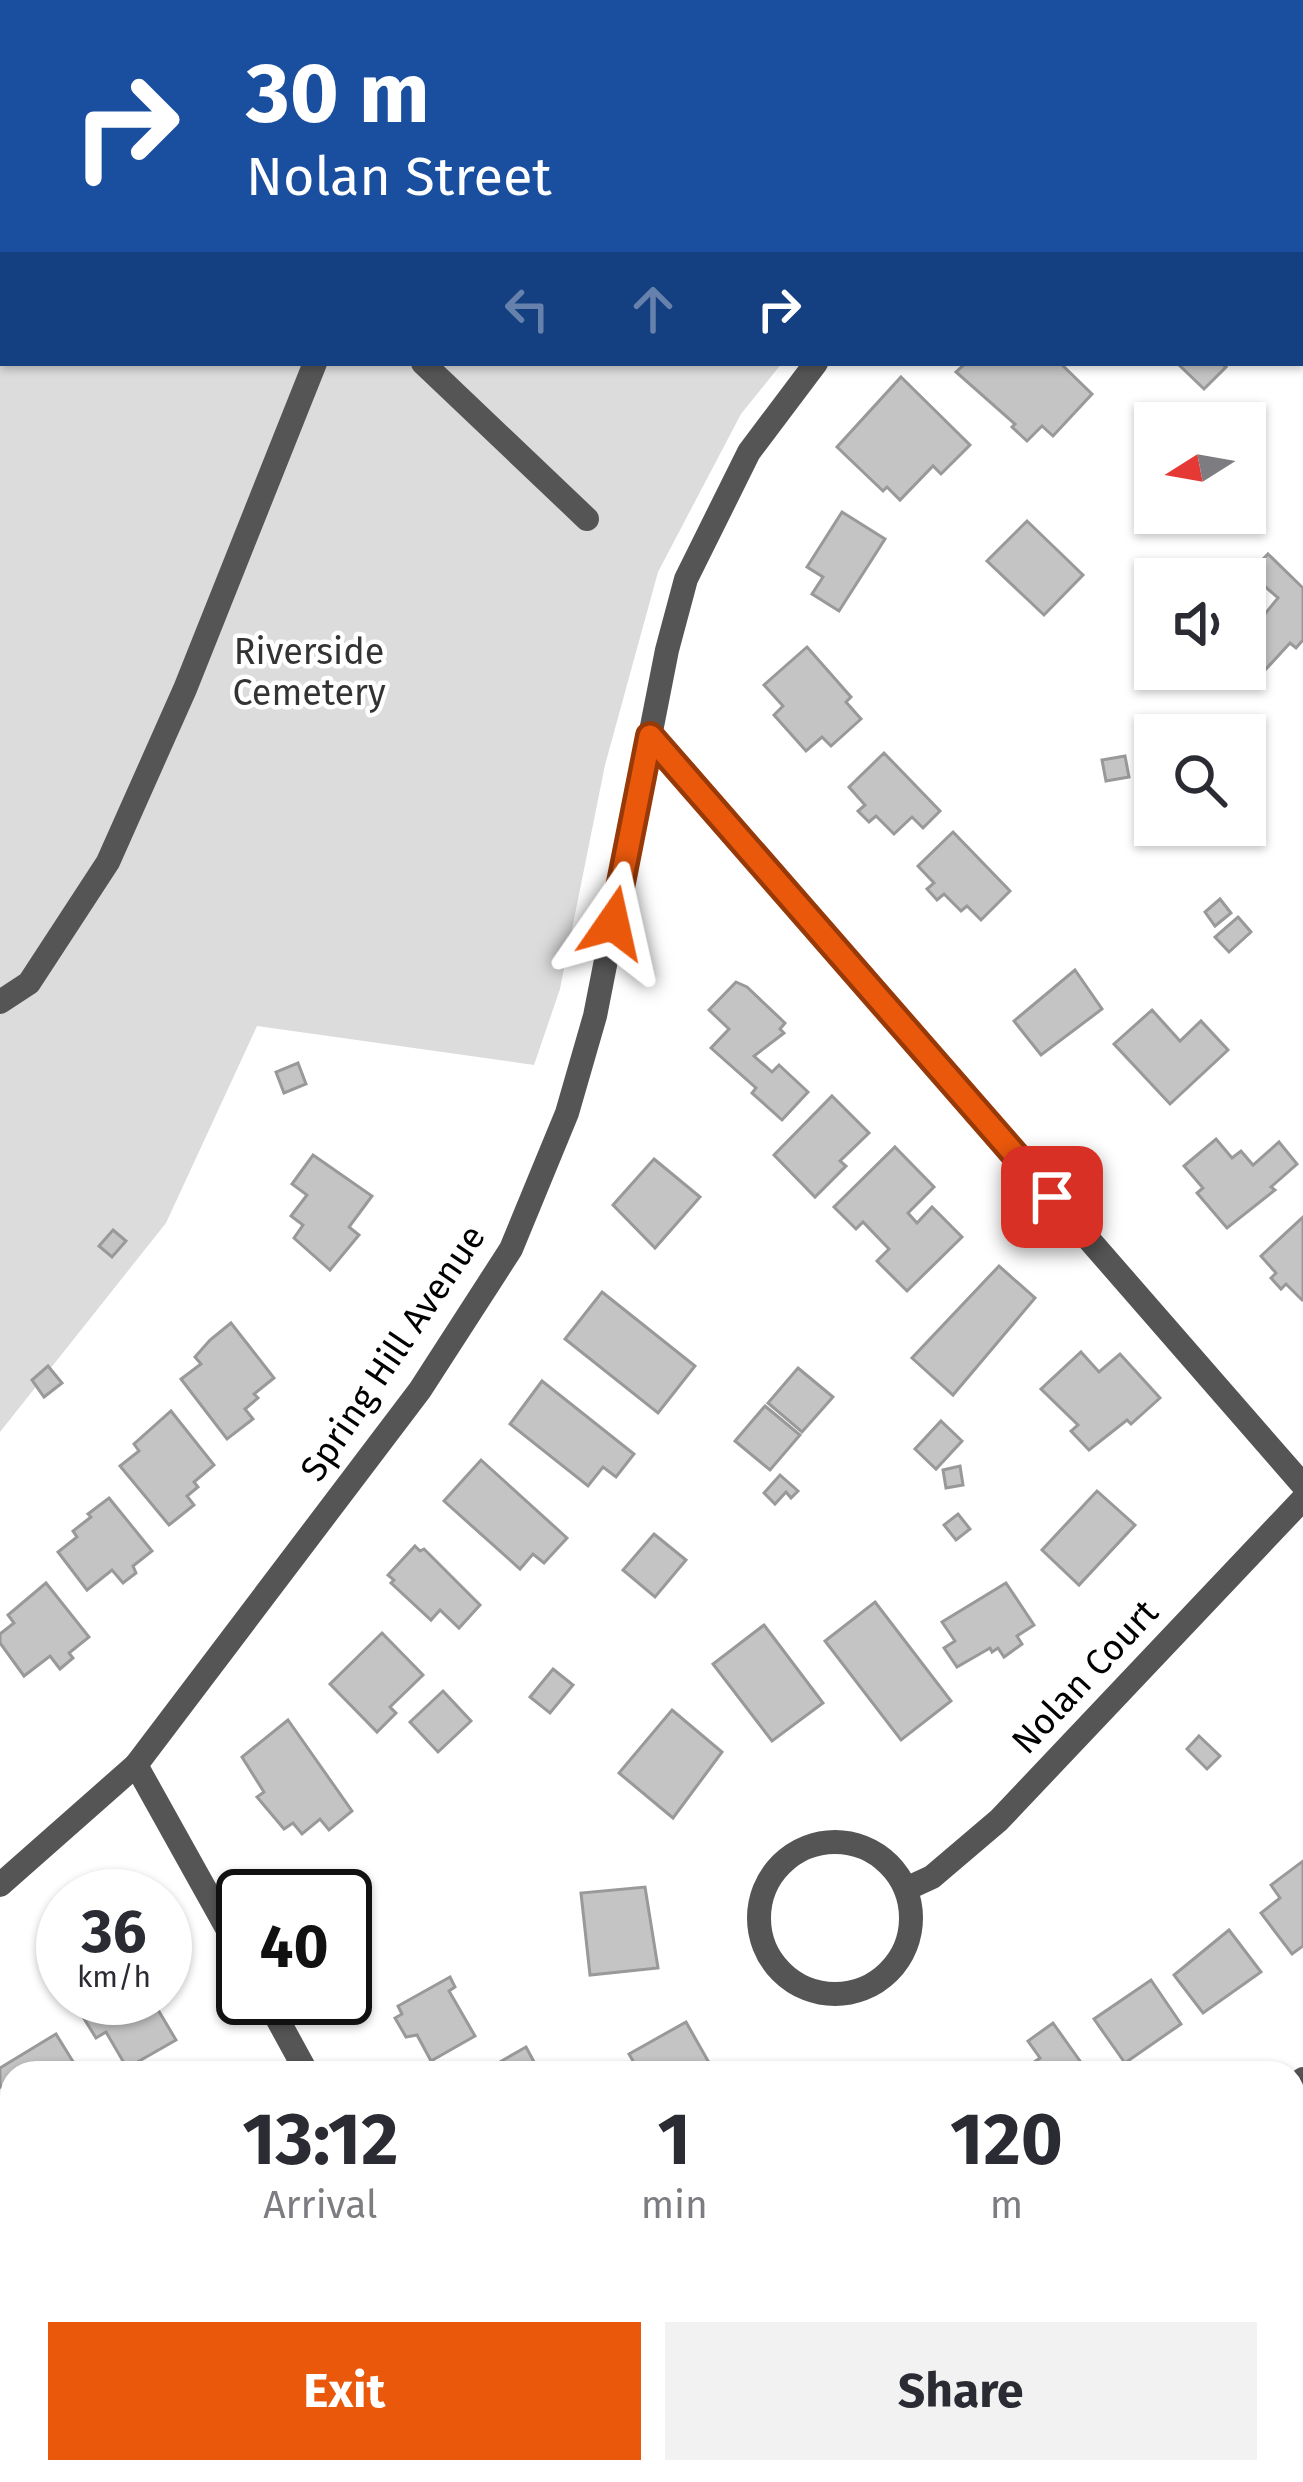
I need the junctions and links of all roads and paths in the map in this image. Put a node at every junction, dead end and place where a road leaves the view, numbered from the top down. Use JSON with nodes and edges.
{"nodes":[{"id":1,"x":314,"y":366,"type":"edge"},
{"id":2,"x":426,"y":366,"type":"edge"},
{"id":3,"x":814,"y":366,"type":"edge"},
{"id":4,"x":587,"y":519,"type":"dead end"},
{"id":5,"x":650,"y":736,"type":"junction"},
{"id":6,"x":0,"y":1002,"type":"edge"},
{"id":7,"x":1303,"y":1485,"type":"edge"},
{"id":8,"x":1303,"y":1498,"type":"edge"},
{"id":9,"x":136,"y":1765,"type":"junction"},
{"id":10,"x":0,"y":1886,"type":"edge"},
{"id":11,"x":906,"y":1889,"type":"junction"},
{"id":12,"x":216,"y":1909,"type":"edge"},
{"id":13,"x":281,"y":2025,"type":"edge"},
{"id":14,"x":301,"y":2061,"type":"edge"}],
"edges":[{"from":1,"to":6,"type":"street"},
{"from":2,"to":4,"type":"street"},
{"from":3,"to":5,"type":"street","name":"Spring Hill Avenue"},
{"from":5,"to":7,"type":"street"},
{"from":5,"to":9,"type":"street","name":"Spring Hill Avenue"},
{"from":8,"to":11,"type":"street","name":"Nolan Court"},
{"from":9,"to":10,"type":"street","name":"Spring Hill Avenue"},
{"from":9,"to":12,"type":"street"},
{"from":11,"to":11,"type":"street"},
{"from":13,"to":14,"type":"street"}]}
